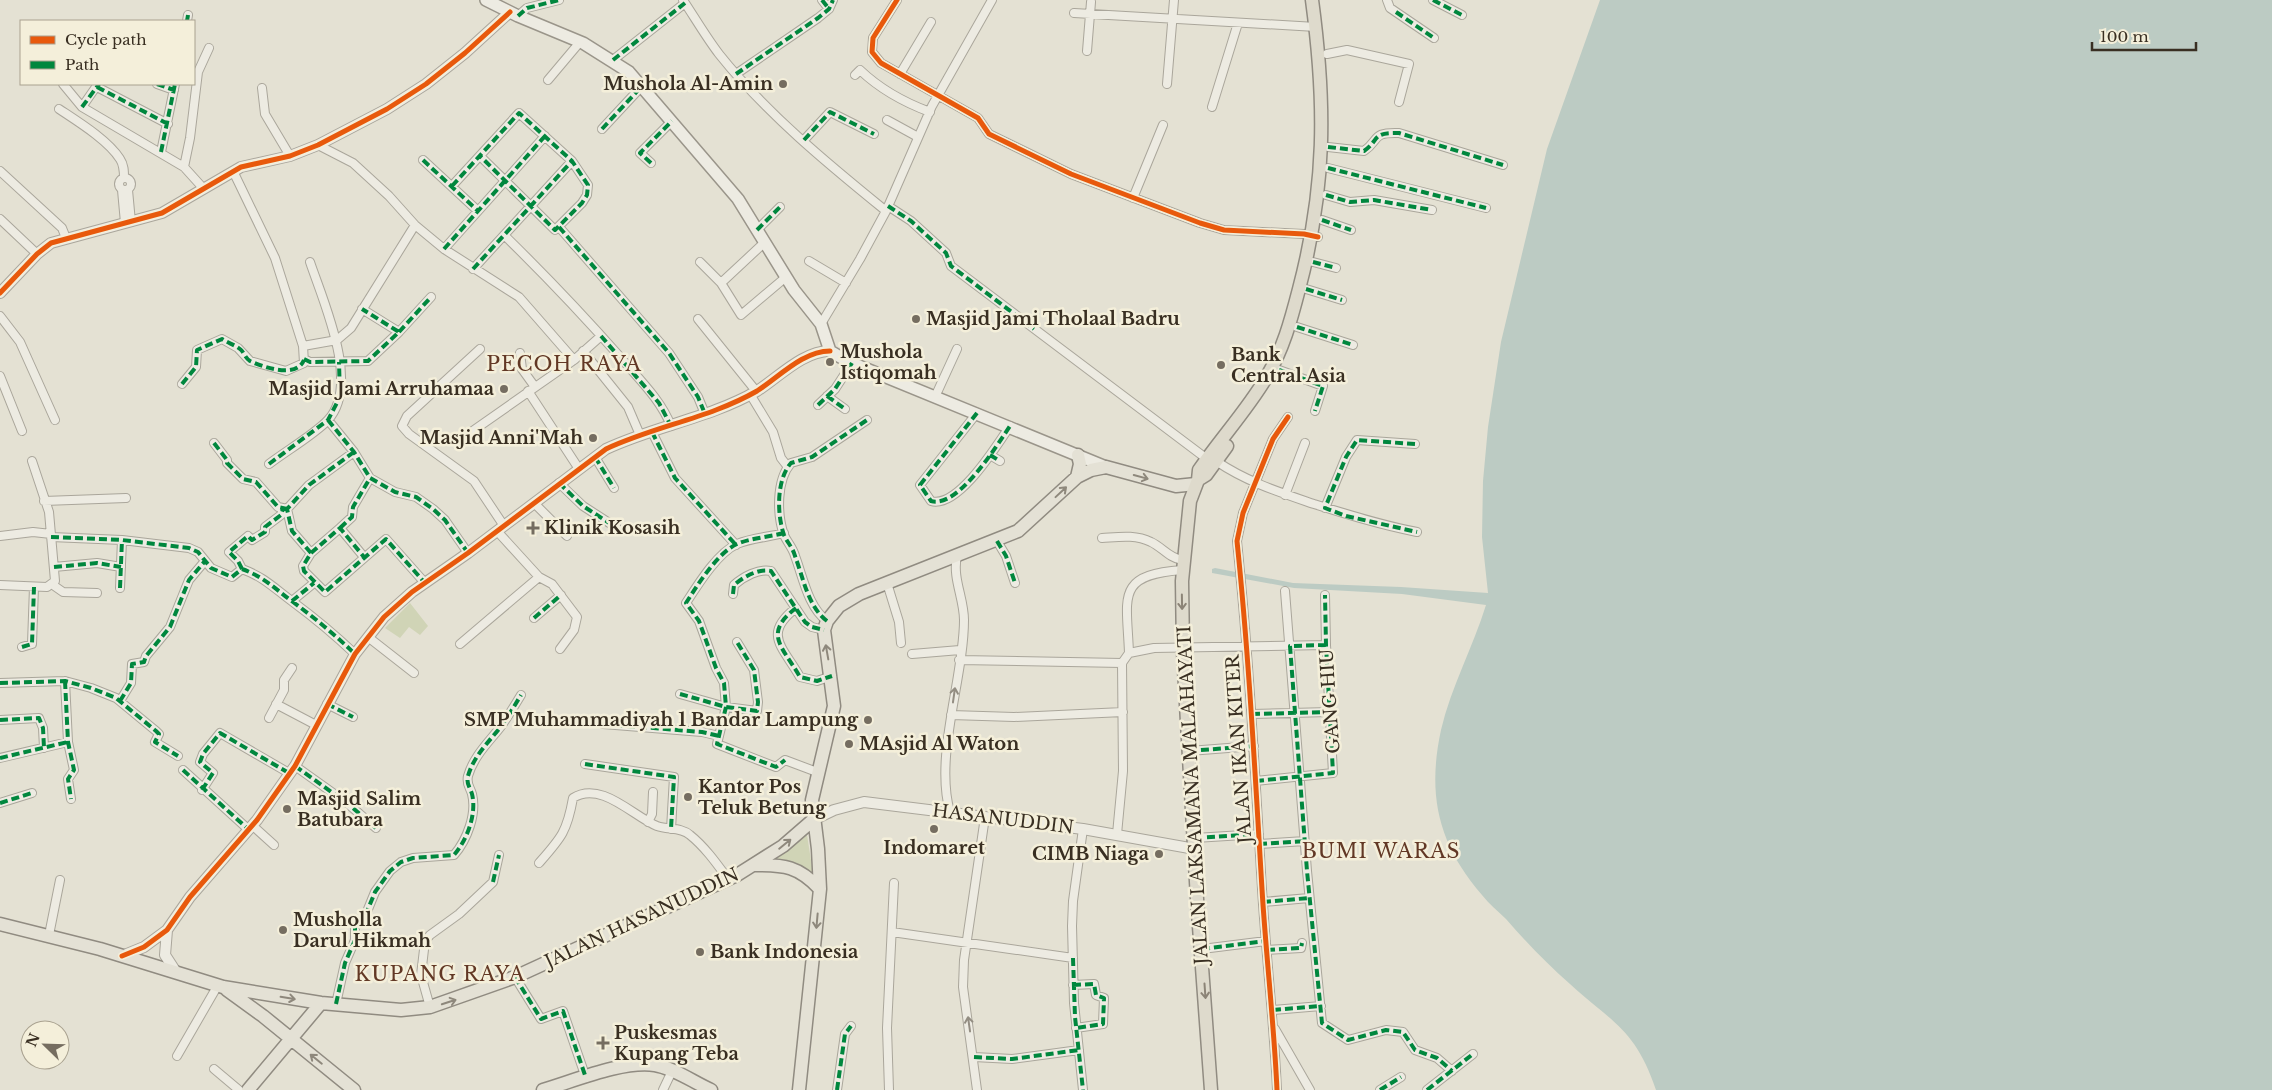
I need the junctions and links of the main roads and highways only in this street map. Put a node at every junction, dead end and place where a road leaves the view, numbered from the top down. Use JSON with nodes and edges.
{"nodes":[{"id":1,"x":486,"y":0,"type":"edge"},
{"id":2,"x":1316,"y":5,"type":"edge"},
{"id":3,"x":1315,"y":236,"type":"junction"},
{"id":4,"x":1078,"y":455,"type":"junction"},
{"id":5,"x":1212,"y":460,"type":"junction"},
{"id":6,"x":1106,"y":467,"type":"junction"},
{"id":7,"x":1077,"y":477,"type":"junction"},
{"id":8,"x":1197,"y":482,"type":"junction"},
{"id":9,"x":1176,"y":486,"type":"junction"},
{"id":10,"x":1190,"y":501,"type":"junction"},
{"id":11,"x":813,"y":820,"type":"junction"},
{"id":12,"x":755,"y":865,"type":"junction"},
{"id":13,"x":820,"y":889,"type":"junction"},
{"id":14,"x":0,"y":924,"type":"edge"},
{"id":15,"x":220,"y":986,"type":"junction"},
{"id":16,"x":264,"y":994,"type":"junction"},
{"id":17,"x":321,"y":1003,"type":"junction"},
{"id":18,"x":263,"y":1016,"type":"junction"},
{"id":19,"x":291,"y":1039,"type":"junction"},
{"id":20,"x":569,"y":1086,"type":"edge"},
{"id":21,"x":799,"y":1088,"type":"edge"},
{"id":22,"x":248,"y":1090,"type":"edge"},
{"id":23,"x":354,"y":1090,"type":"edge"},
{"id":24,"x":543,"y":1090,"type":"edge"},
{"id":25,"x":711,"y":1090,"type":"edge"},
{"id":26,"x":1211,"y":1090,"type":"edge"}],
"edges":[{"from":1,"to":4,"type":"main road"},
{"from":2,"to":3,"type":"highway"},
{"from":2,"to":3,"type":"highway"},
{"from":3,"to":5,"type":"highway"},
{"from":3,"to":5,"type":"highway"},
{"from":4,"to":6,"type":"main road"},
{"from":4,"to":7,"type":"main road"},
{"from":5,"to":8,"type":"highway","name":"JALAN LAKSAMANA MALAHAYATI"},
{"from":6,"to":7,"type":"main road"},
{"from":6,"to":9,"type":"main road","one_way":true},
{"from":11,"to":7,"type":"main road","one_way":true},
{"from":8,"to":9,"type":"main road"},
{"from":8,"to":10,"type":"highway","name":"JALAN LAKSAMANA MALAHAYATI"},
{"from":9,"to":10,"type":"main road"},
{"from":10,"to":26,"type":"highway","name":"JALAN LAKSAMANA MALAHAYATI","one_way":true},
{"from":12,"to":11,"type":"main road","name":"JALAN HASANUDDIN","one_way":true},
{"from":11,"to":13,"type":"main road"},
{"from":12,"to":13,"type":"main road"},
{"from":17,"to":12,"type":"main road","name":"JALAN HASANUDDIN","one_way":true},
{"from":13,"to":21,"type":"main road","one_way":true},
{"from":14,"to":15,"type":"main road"},
{"from":15,"to":16,"type":"main road","name":"JALAN HASANUDDIN"},
{"from":15,"to":18,"type":"main road"},
{"from":16,"to":17,"type":"main road","name":"JALAN HASANUDDIN","one_way":true},
{"from":16,"to":18,"type":"main road"},
{"from":17,"to":19,"type":"main road"},
{"from":18,"to":19,"type":"main road"},
{"from":19,"to":22,"type":"main road"},
{"from":23,"to":19,"type":"main road","one_way":true},
{"from":20,"to":24,"type":"main road"},
{"from":20,"to":25,"type":"main road"}]}
